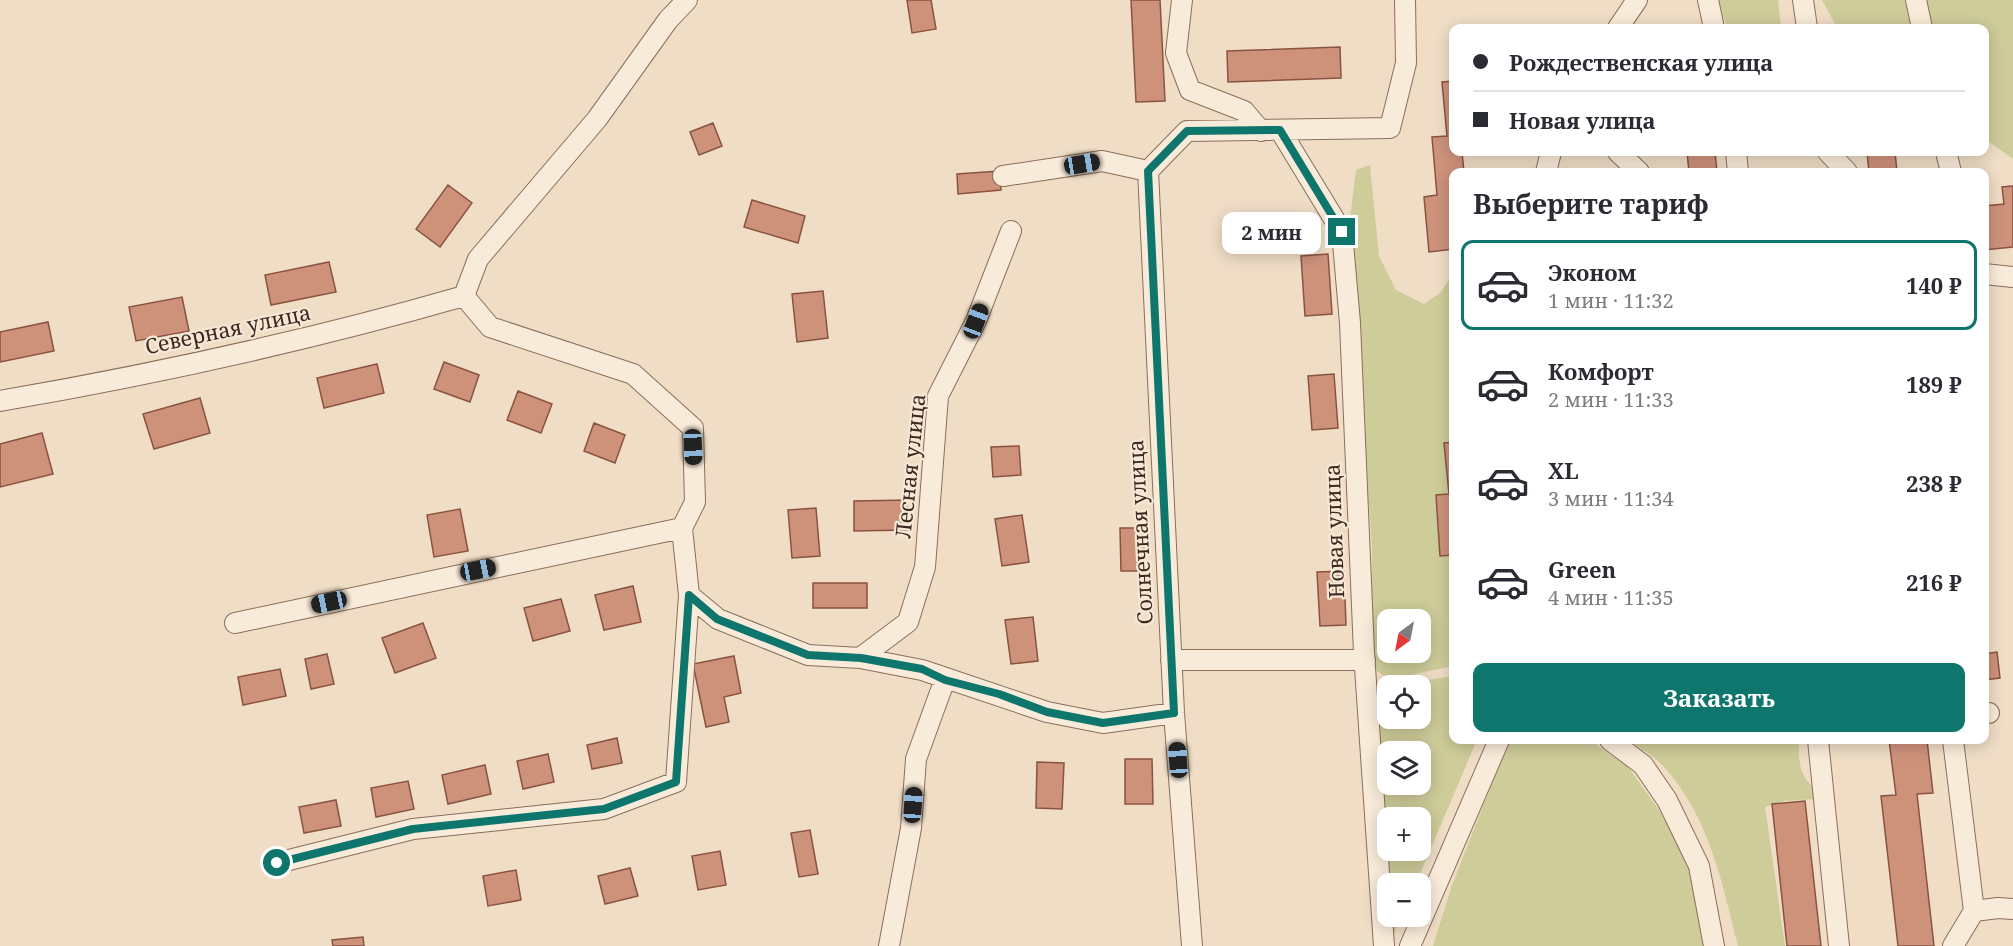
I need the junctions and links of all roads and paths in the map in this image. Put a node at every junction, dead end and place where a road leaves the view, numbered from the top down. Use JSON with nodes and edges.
{"nodes":[{"id":1,"x":687,"y":0,"type":"edge"},
{"id":2,"x":1182,"y":0,"type":"edge"},
{"id":3,"x":1406,"y":0,"type":"edge"},
{"id":4,"x":1637,"y":0,"type":"edge"},
{"id":5,"x":1707,"y":0,"type":"edge"},
{"id":6,"x":1803,"y":0,"type":"edge"},
{"id":7,"x":1916,"y":0,"type":"edge"},
{"id":8,"x":1621,"y":24,"type":"edge"},
{"id":9,"x":1713,"y":24,"type":"edge"},
{"id":10,"x":1806,"y":24,"type":"edge"},
{"id":11,"x":1921,"y":24,"type":"edge"},
{"id":12,"x":1271,"y":130,"type":"junction"},
{"id":13,"x":1622,"y":156,"type":"edge"},
{"id":14,"x":1832,"y":156,"type":"edge"},
{"id":15,"x":1636,"y":168,"type":"edge"},
{"id":16,"x":1843,"y":168,"type":"edge"},
{"id":17,"x":1148,"y":171,"type":"junction"},
{"id":18,"x":1003,"y":176,"type":"dead end"},
{"id":19,"x":1011,"y":231,"type":"dead end"},
{"id":20,"x":1989,"y":275,"type":"edge"},
{"id":21,"x":2013,"y":277,"type":"edge"},
{"id":22,"x":464,"y":296,"type":"junction"},
{"id":23,"x":0,"y":401,"type":"edge"},
{"id":24,"x":682,"y":528,"type":"junction"},
{"id":25,"x":689,"y":595,"type":"junction"},
{"id":26,"x":235,"y":623,"type":"dead end"},
{"id":27,"x":861,"y":658,"type":"junction"},
{"id":28,"x":1171,"y":660,"type":"junction"},
{"id":29,"x":1365,"y":660,"type":"junction"},
{"id":30,"x":945,"y":680,"type":"junction"},
{"id":31,"x":1174,"y":713,"type":"junction"},
{"id":32,"x":1496,"y":744,"type":"edge"},
{"id":33,"x":1615,"y":744,"type":"edge"},
{"id":34,"x":1818,"y":744,"type":"edge"},
{"id":35,"x":1953,"y":744,"type":"edge"},
{"id":36,"x":277,"y":863,"type":"dead end"},
{"id":37,"x":2013,"y":909,"type":"edge"},
{"id":38,"x":1974,"y":911,"type":"junction"},
{"id":39,"x":1414,"y":944,"type":"edge"},
{"id":40,"x":889,"y":946,"type":"edge"},
{"id":41,"x":1192,"y":946,"type":"edge"},
{"id":42,"x":1384,"y":946,"type":"edge"},
{"id":43,"x":1714,"y":946,"type":"edge"},
{"id":44,"x":1839,"y":946,"type":"edge"},
{"id":45,"x":1953,"y":946,"type":"edge"}],
"edges":[{"from":1,"to":22,"type":"street"},
{"from":2,"to":12,"type":"street","name":"Новая улица"},
{"from":3,"to":12,"type":"street"},
{"from":4,"to":8,"type":"street"},
{"from":5,"to":9,"type":"street"},
{"from":6,"to":10,"type":"street"},
{"from":7,"to":11,"type":"street"},
{"from":12,"to":17,"type":"street"},
{"from":12,"to":29,"type":"street","name":"Новая улица"},
{"from":13,"to":15,"type":"street"},
{"from":14,"to":16,"type":"street"},
{"from":17,"to":18,"type":"street"},
{"from":17,"to":28,"type":"street","name":"Солнечная улица"},
{"from":19,"to":27,"type":"street","name":"Лесная улица"},
{"from":20,"to":21,"type":"street"},
{"from":22,"to":23,"type":"street","name":"Северная улица"},
{"from":22,"to":24,"type":"street"},
{"from":24,"to":25,"type":"street"},
{"from":24,"to":26,"type":"street"},
{"from":25,"to":27,"type":"street"},
{"from":25,"to":36,"type":"street"},
{"from":27,"to":30,"type":"street"},
{"from":28,"to":29,"type":"street"},
{"from":28,"to":31,"type":"street","name":"Солнечная улица"},
{"from":29,"to":42,"type":"street","name":"Новая улица"},
{"from":30,"to":31,"type":"street"},
{"from":30,"to":40,"type":"street"},
{"from":31,"to":41,"type":"street","name":"Солнечная улица"},
{"from":32,"to":39,"type":"street"},
{"from":33,"to":43,"type":"street"},
{"from":34,"to":44,"type":"street"},
{"from":35,"to":38,"type":"street"},
{"from":37,"to":38,"type":"street"},
{"from":38,"to":45,"type":"street"}]}
